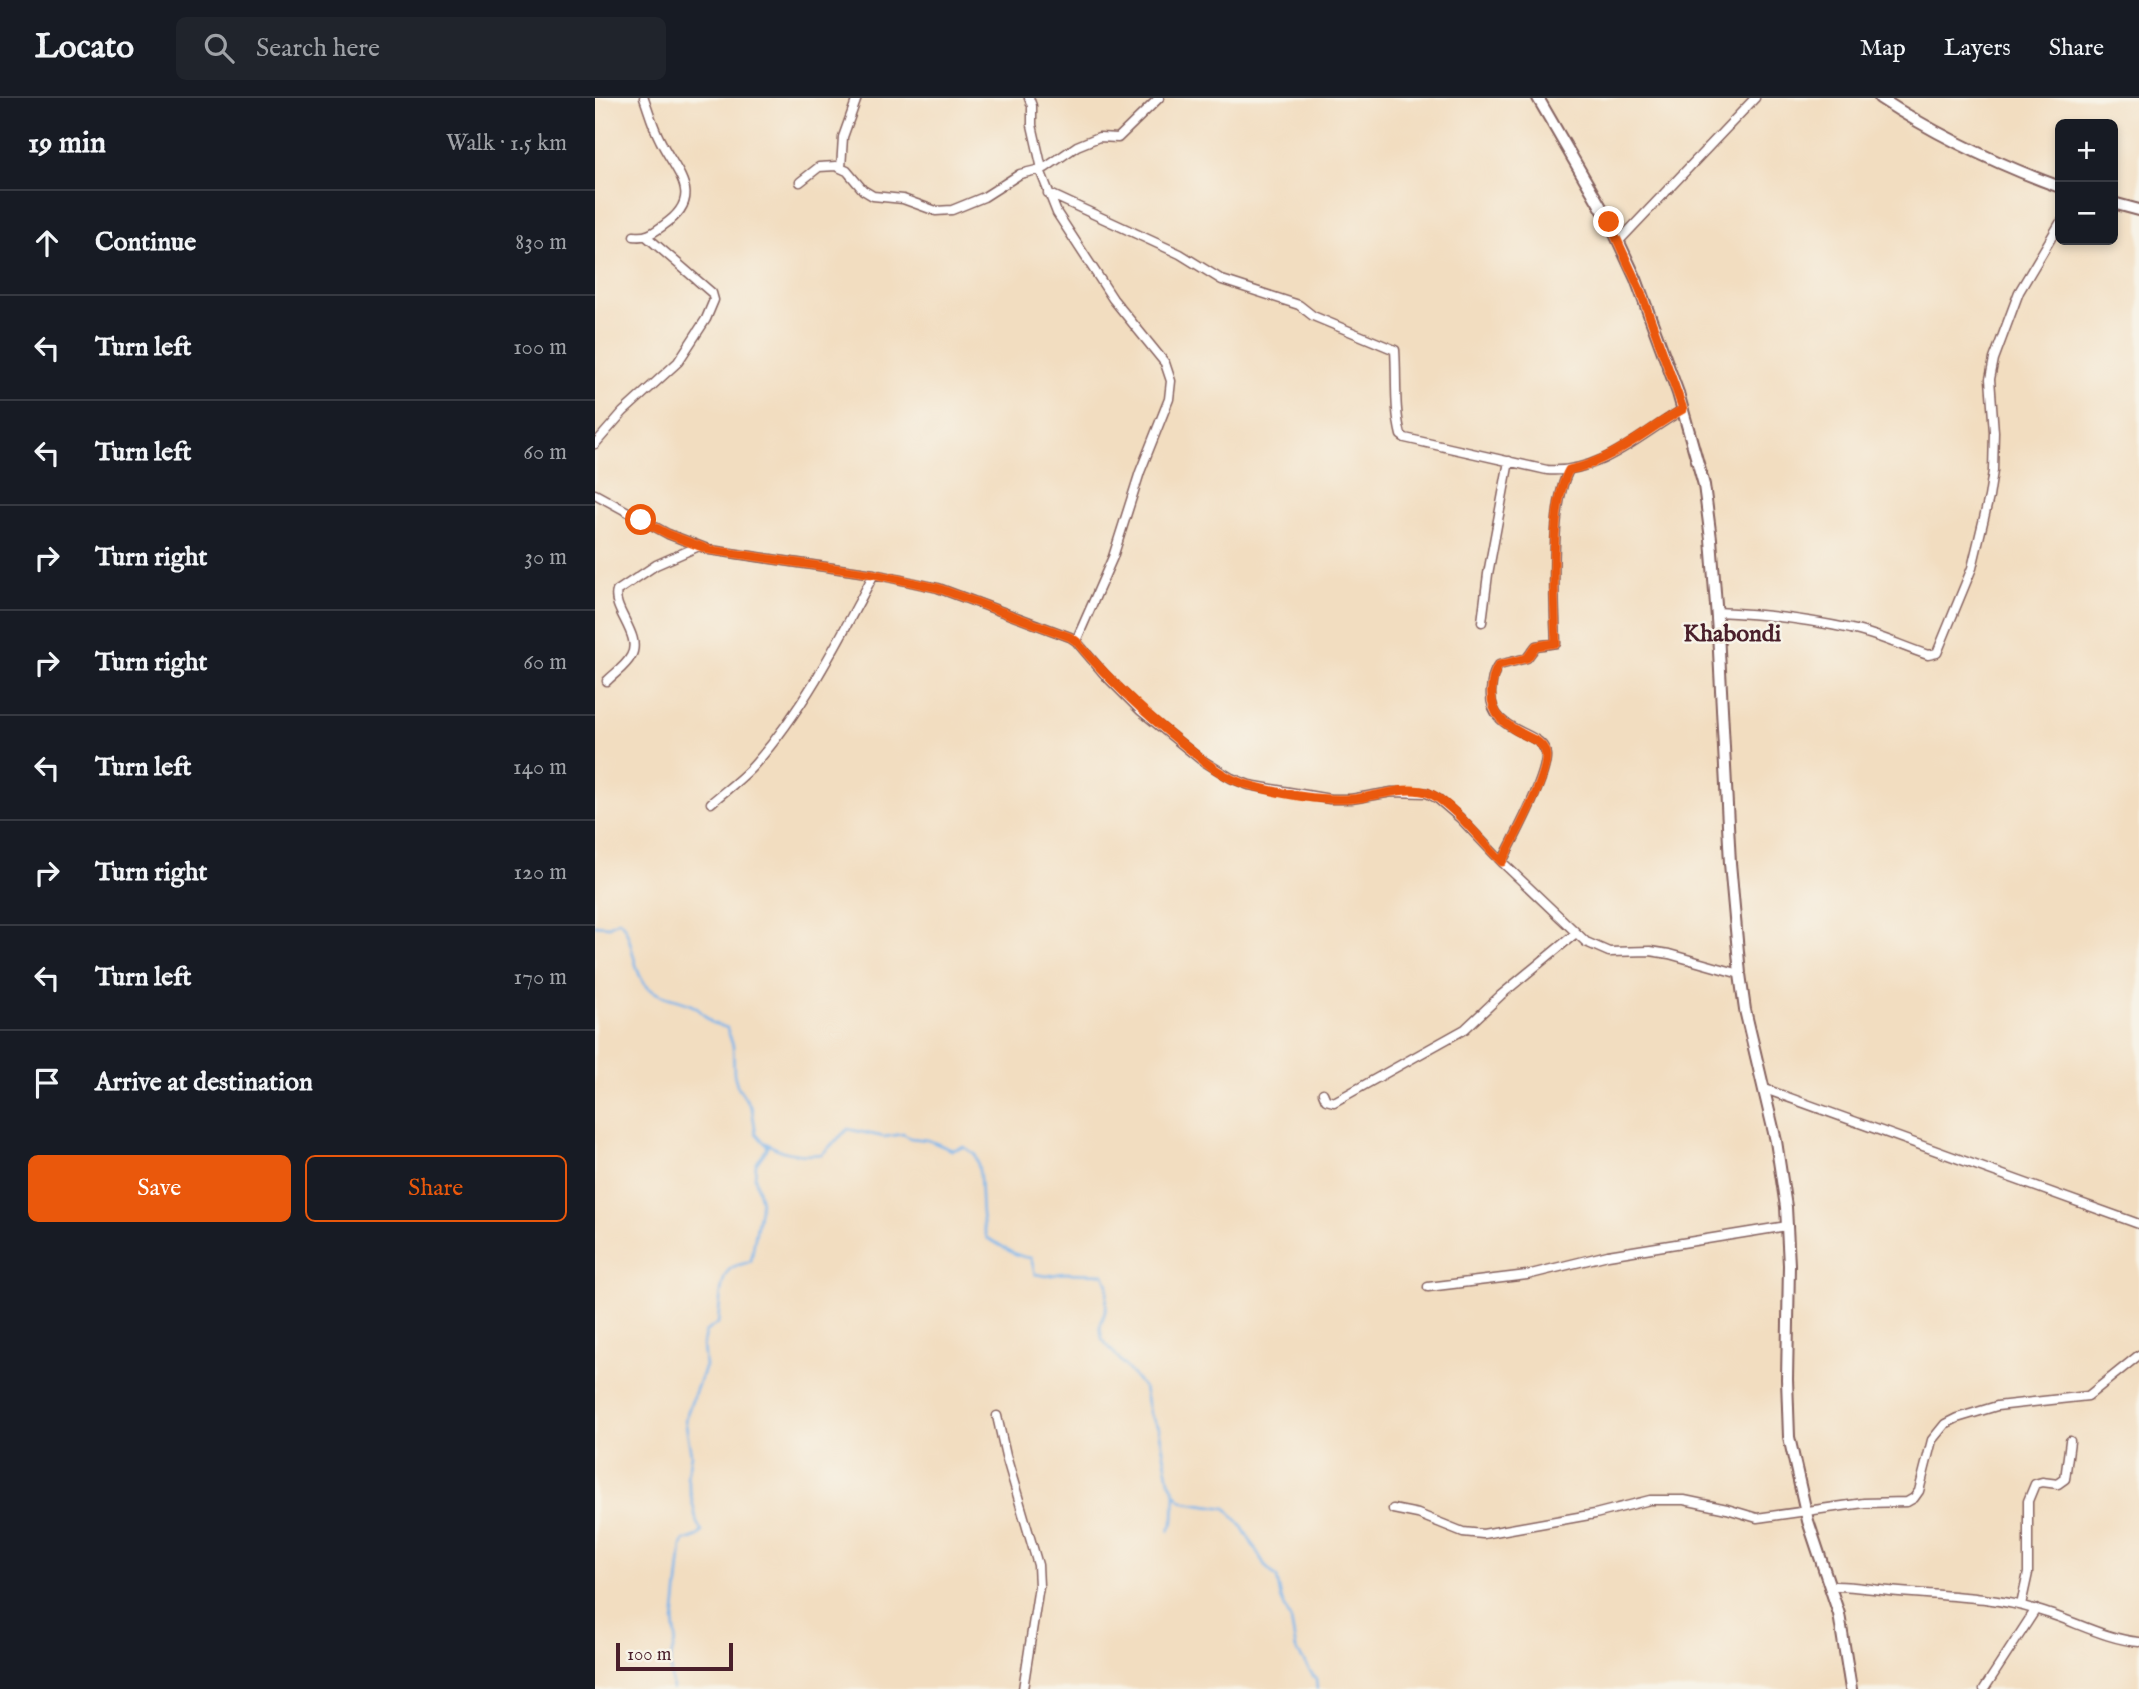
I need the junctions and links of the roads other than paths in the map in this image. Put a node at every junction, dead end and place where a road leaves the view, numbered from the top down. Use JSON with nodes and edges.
{"nodes":[{"id":1,"x":644,"y":98,"type":"edge"},
{"id":2,"x":857,"y":98,"type":"edge"},
{"id":3,"x":1028,"y":98,"type":"edge"},
{"id":4,"x":1159,"y":98,"type":"edge"},
{"id":5,"x":1538,"y":98,"type":"edge"},
{"id":6,"x":1755,"y":98,"type":"edge"},
{"id":7,"x":1880,"y":98,"type":"edge"},
{"id":8,"x":841,"y":167,"type":"junction"},
{"id":9,"x":1041,"y":169,"type":"junction"},
{"id":10,"x":800,"y":182,"type":"dead end"},
{"id":11,"x":2055,"y":185,"type":"edge"},
{"id":12,"x":1048,"y":193,"type":"junction"},
{"id":13,"x":2118,"y":205,"type":"edge"},
{"id":14,"x":2139,"y":211,"type":"edge"},
{"id":15,"x":2055,"y":231,"type":"edge"},
{"id":16,"x":634,"y":236,"type":"dead end"},
{"id":17,"x":646,"y":236,"type":"junction"},
{"id":18,"x":1619,"y":242,"type":"junction"},
{"id":19,"x":1683,"y":409,"type":"junction"},
{"id":20,"x":595,"y":444,"type":"edge"},
{"id":21,"x":1509,"y":461,"type":"junction"},
{"id":22,"x":1569,"y":470,"type":"junction"},
{"id":23,"x":595,"y":494,"type":"edge"},
{"id":24,"x":699,"y":546,"type":"junction"},
{"id":25,"x":874,"y":574,"type":"junction"},
{"id":26,"x":1716,"y":612,"type":"junction"},
{"id":27,"x":1482,"y":622,"type":"dead end"},
{"id":28,"x":1076,"y":641,"type":"junction"},
{"id":29,"x":607,"y":681,"type":"dead end"},
{"id":30,"x":712,"y":803,"type":"dead end"},
{"id":31,"x":1502,"y":862,"type":"junction"},
{"id":32,"x":1576,"y":933,"type":"junction"},
{"id":33,"x":1740,"y":974,"type":"junction"},
{"id":34,"x":1765,"y":1089,"type":"junction"},
{"id":35,"x":1323,"y":1093,"type":"dead end"},
{"id":36,"x":2139,"y":1224,"type":"edge"},
{"id":37,"x":1787,"y":1226,"type":"junction"},
{"id":38,"x":1428,"y":1287,"type":"dead end"},
{"id":39,"x":2139,"y":1355,"type":"edge"},
{"id":40,"x":997,"y":1416,"type":"dead end"},
{"id":41,"x":2070,"y":1441,"type":"dead end"},
{"id":42,"x":1393,"y":1509,"type":"dead end"},
{"id":43,"x":1806,"y":1513,"type":"junction"},
{"id":44,"x":1830,"y":1586,"type":"junction"},
{"id":45,"x":2021,"y":1605,"type":"junction"},
{"id":46,"x":2036,"y":1609,"type":"junction"},
{"id":47,"x":2139,"y":1642,"type":"edge"},
{"id":48,"x":1023,"y":1689,"type":"edge"},
{"id":49,"x":1851,"y":1689,"type":"edge"},
{"id":50,"x":1984,"y":1689,"type":"edge"}],
"edges":[{"from":1,"to":17,"type":"street"},
{"from":2,"to":8,"type":"street"},
{"from":3,"to":9,"type":"street"},
{"from":4,"to":9,"type":"street"},
{"from":5,"to":18,"type":"street"},
{"from":6,"to":18,"type":"street"},
{"from":7,"to":11,"type":"street"},
{"from":8,"to":9,"type":"street"},
{"from":8,"to":10,"type":"street"},
{"from":9,"to":12,"type":"street"},
{"from":12,"to":21,"type":"street"},
{"from":12,"to":28,"type":"street"},
{"from":13,"to":14,"type":"street"},
{"from":15,"to":26,"type":"street"},
{"from":16,"to":17,"type":"street"},
{"from":17,"to":20,"type":"street"},
{"from":18,"to":19,"type":"street"},
{"from":19,"to":22,"type":"street"},
{"from":19,"to":26,"type":"street"},
{"from":21,"to":22,"type":"street"},
{"from":21,"to":27,"type":"street"},
{"from":22,"to":31,"type":"street"},
{"from":23,"to":24,"type":"street"},
{"from":24,"to":25,"type":"street"},
{"from":24,"to":29,"type":"street"},
{"from":25,"to":28,"type":"street"},
{"from":25,"to":30,"type":"street"},
{"from":26,"to":33,"type":"street"},
{"from":28,"to":31,"type":"street"},
{"from":31,"to":32,"type":"street"},
{"from":32,"to":33,"type":"street"},
{"from":32,"to":35,"type":"street"},
{"from":33,"to":34,"type":"street"},
{"from":34,"to":36,"type":"street"},
{"from":34,"to":37,"type":"street"},
{"from":37,"to":38,"type":"street"},
{"from":37,"to":43,"type":"street"},
{"from":39,"to":43,"type":"street"},
{"from":40,"to":48,"type":"street"},
{"from":41,"to":45,"type":"street"},
{"from":42,"to":43,"type":"street"},
{"from":43,"to":44,"type":"street"},
{"from":44,"to":45,"type":"street"},
{"from":44,"to":49,"type":"street"},
{"from":45,"to":46,"type":"street"},
{"from":46,"to":47,"type":"street"},
{"from":46,"to":50,"type":"street"}]}
